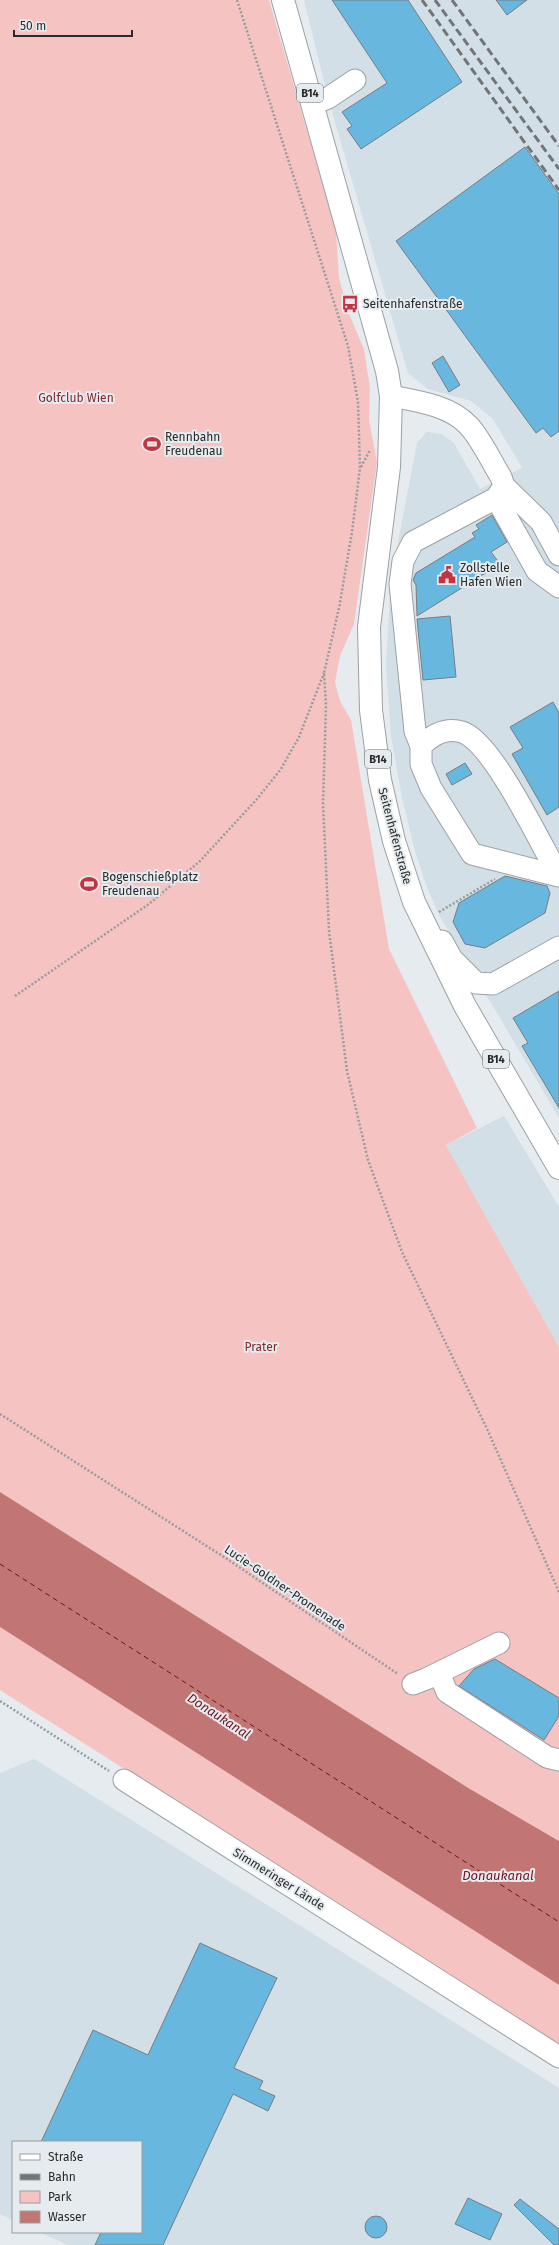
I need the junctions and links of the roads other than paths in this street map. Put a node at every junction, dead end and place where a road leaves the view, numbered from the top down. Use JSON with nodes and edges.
{"nodes":[{"id":1,"x":283,"y":0,"type":"edge"},
{"id":2,"x":355,"y":80,"type":"dead end"},
{"id":3,"x":313,"y":104,"type":"junction"},
{"id":4,"x":391,"y":396,"type":"junction"},
{"id":5,"x":500,"y":492,"type":"junction"},
{"id":6,"x":559,"y":555,"type":"edge"},
{"id":7,"x":559,"y":588,"type":"edge"},
{"id":8,"x":421,"y":746,"type":"junction"},
{"id":9,"x":405,"y":876,"type":"junction"},
{"id":10,"x":559,"y":876,"type":"edge"},
{"id":11,"x":559,"y":947,"type":"edge"},
{"id":12,"x":559,"y":1168,"type":"edge"},
{"id":13,"x":499,"y":1643,"type":"dead end"},
{"id":14,"x":439,"y":1673,"type":"junction"},
{"id":15,"x":413,"y":1684,"type":"road end"},
{"id":16,"x":559,"y":1760,"type":"edge"},
{"id":17,"x":124,"y":1780,"type":"road end"},
{"id":18,"x":559,"y":2057,"type":"edge"}],
"edges":[{"from":1,"to":3,"type":"main road","name":"Seitenhafenstraße","number":"B14"},
{"from":2,"to":3,"type":"lane"},
{"from":3,"to":4,"type":"main road","name":"Seitenhafenstraße","number":"B14"},
{"from":4,"to":5,"type":"lane"},
{"from":4,"to":9,"type":"main road","name":"Seitenhafenstraße","number":"B14"},
{"from":5,"to":6,"type":"lane"},
{"from":5,"to":7,"type":"lane"},
{"from":5,"to":8,"type":"lane"},
{"from":8,"to":10,"type":"lane"},
{"from":8,"to":10,"type":"lane"},
{"from":9,"to":11,"type":"lane"},
{"from":9,"to":12,"type":"main road","name":"Seitenhafenstraße","number":"B14"},
{"from":13,"to":14,"type":"lane"},
{"from":14,"to":15,"type":"lane"},
{"from":14,"to":16,"type":"lane"},
{"from":17,"to":18,"type":"lane","name":"Simmeringer Lände"}]}
